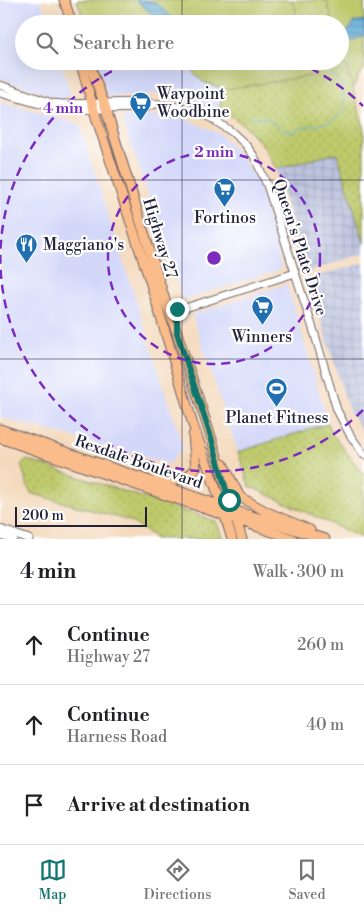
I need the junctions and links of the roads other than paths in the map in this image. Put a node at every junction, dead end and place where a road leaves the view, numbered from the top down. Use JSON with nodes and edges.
{"nodes":[{"id":1,"x":64,"y":0,"type":"edge"},
{"id":2,"x":69,"y":15,"type":"edge"},
{"id":3,"x":83,"y":70,"type":"edge"},
{"id":4,"x":92,"y":70,"type":"edge"},
{"id":5,"x":0,"y":85,"type":"edge"},
{"id":6,"x":0,"y":93,"type":"edge"},
{"id":7,"x":16,"y":94,"type":"junction"},
{"id":8,"x":105,"y":106,"type":"junction"},
{"id":9,"x":93,"y":107,"type":"junction"},
{"id":10,"x":295,"y":273,"type":"junction"},
{"id":11,"x":165,"y":300,"type":"junction"},
{"id":12,"x":182,"y":310,"type":"junction"},
{"id":13,"x":177,"y":333,"type":"junction"},
{"id":14,"x":193,"y":425,"type":"junction"},
{"id":15,"x":0,"y":429,"type":"edge"},
{"id":16,"x":0,"y":438,"type":"edge"},
{"id":17,"x":212,"y":440,"type":"junction"},
{"id":18,"x":364,"y":455,"type":"edge"},
{"id":19,"x":144,"y":478,"type":"junction"},
{"id":20,"x":222,"y":505,"type":"junction"},
{"id":21,"x":232,"y":509,"type":"junction"},
{"id":22,"x":225,"y":516,"type":"junction"},
{"id":23,"x":236,"y":520,"type":"junction"},
{"id":24,"x":0,"y":529,"type":"edge"},
{"id":25,"x":0,"y":535,"type":"edge"},
{"id":26,"x":13,"y":539,"type":"edge"},
{"id":27,"x":29,"y":539,"type":"edge"},
{"id":28,"x":232,"y":539,"type":"edge"},
{"id":29,"x":242,"y":539,"type":"edge"},
{"id":30,"x":293,"y":539,"type":"edge"},
{"id":31,"x":326,"y":539,"type":"edge"}],
"edges":[{"from":1,"to":2,"type":"main road"},
{"from":3,"to":9,"type":"main road","name":"Highway 27"},
{"from":4,"to":8,"type":"main road","name":"Highway 27"},
{"from":5,"to":7,"type":"street","name":"Queen's Plate Drive"},
{"from":6,"to":7,"type":"street","name":"Queen's Plate Drive"},
{"from":7,"to":9,"type":"street","name":"Queen's Plate Drive"},
{"from":8,"to":9,"type":"street","name":"Queen's Plate Drive"},
{"from":8,"to":10,"type":"street","name":"Queen's Plate Drive"},
{"from":8,"to":11,"type":"main road","name":"Highway 27"},
{"from":9,"to":14,"type":"main road","name":"Highway 27"},
{"from":10,"to":12,"type":"street"},
{"from":10,"to":18,"type":"street","name":"Queen's Plate Drive"},
{"from":11,"to":12,"type":"street"},
{"from":11,"to":13,"type":"main road","name":"Highway 27"},
{"from":12,"to":13,"type":"street"},
{"from":13,"to":17,"type":"main road","name":"Highway 27"},
{"from":14,"to":19,"type":"main road"},
{"from":14,"to":20,"type":"main road","name":"Highway 27"},
{"from":15,"to":19,"type":"main road","name":"Rexdale Boulevard"},
{"from":16,"to":22,"type":"main road","name":"Rexdale Boulevard"},
{"from":17,"to":21,"type":"main road","name":"Highway 27"},
{"from":17,"to":31,"type":"main road"},
{"from":19,"to":20,"type":"main road","name":"Rexdale Boulevard"},
{"from":20,"to":21,"type":"main road","name":"Rexdale Boulevard"},
{"from":20,"to":22,"type":"main road","name":"Highway 27"},
{"from":21,"to":23,"type":"main road","name":"Highway 27"},
{"from":21,"to":31,"type":"main road","name":"Rexdale Boulevard"},
{"from":22,"to":23,"type":"main road","name":"Rexdale Boulevard"},
{"from":22,"to":28,"type":"main road","name":"Highway 27"},
{"from":23,"to":29,"type":"main road","name":"Highway 27"},
{"from":23,"to":30,"type":"main road","name":"Rexdale Boulevard"},
{"from":24,"to":27,"type":"street"},
{"from":25,"to":26,"type":"street"}]}
